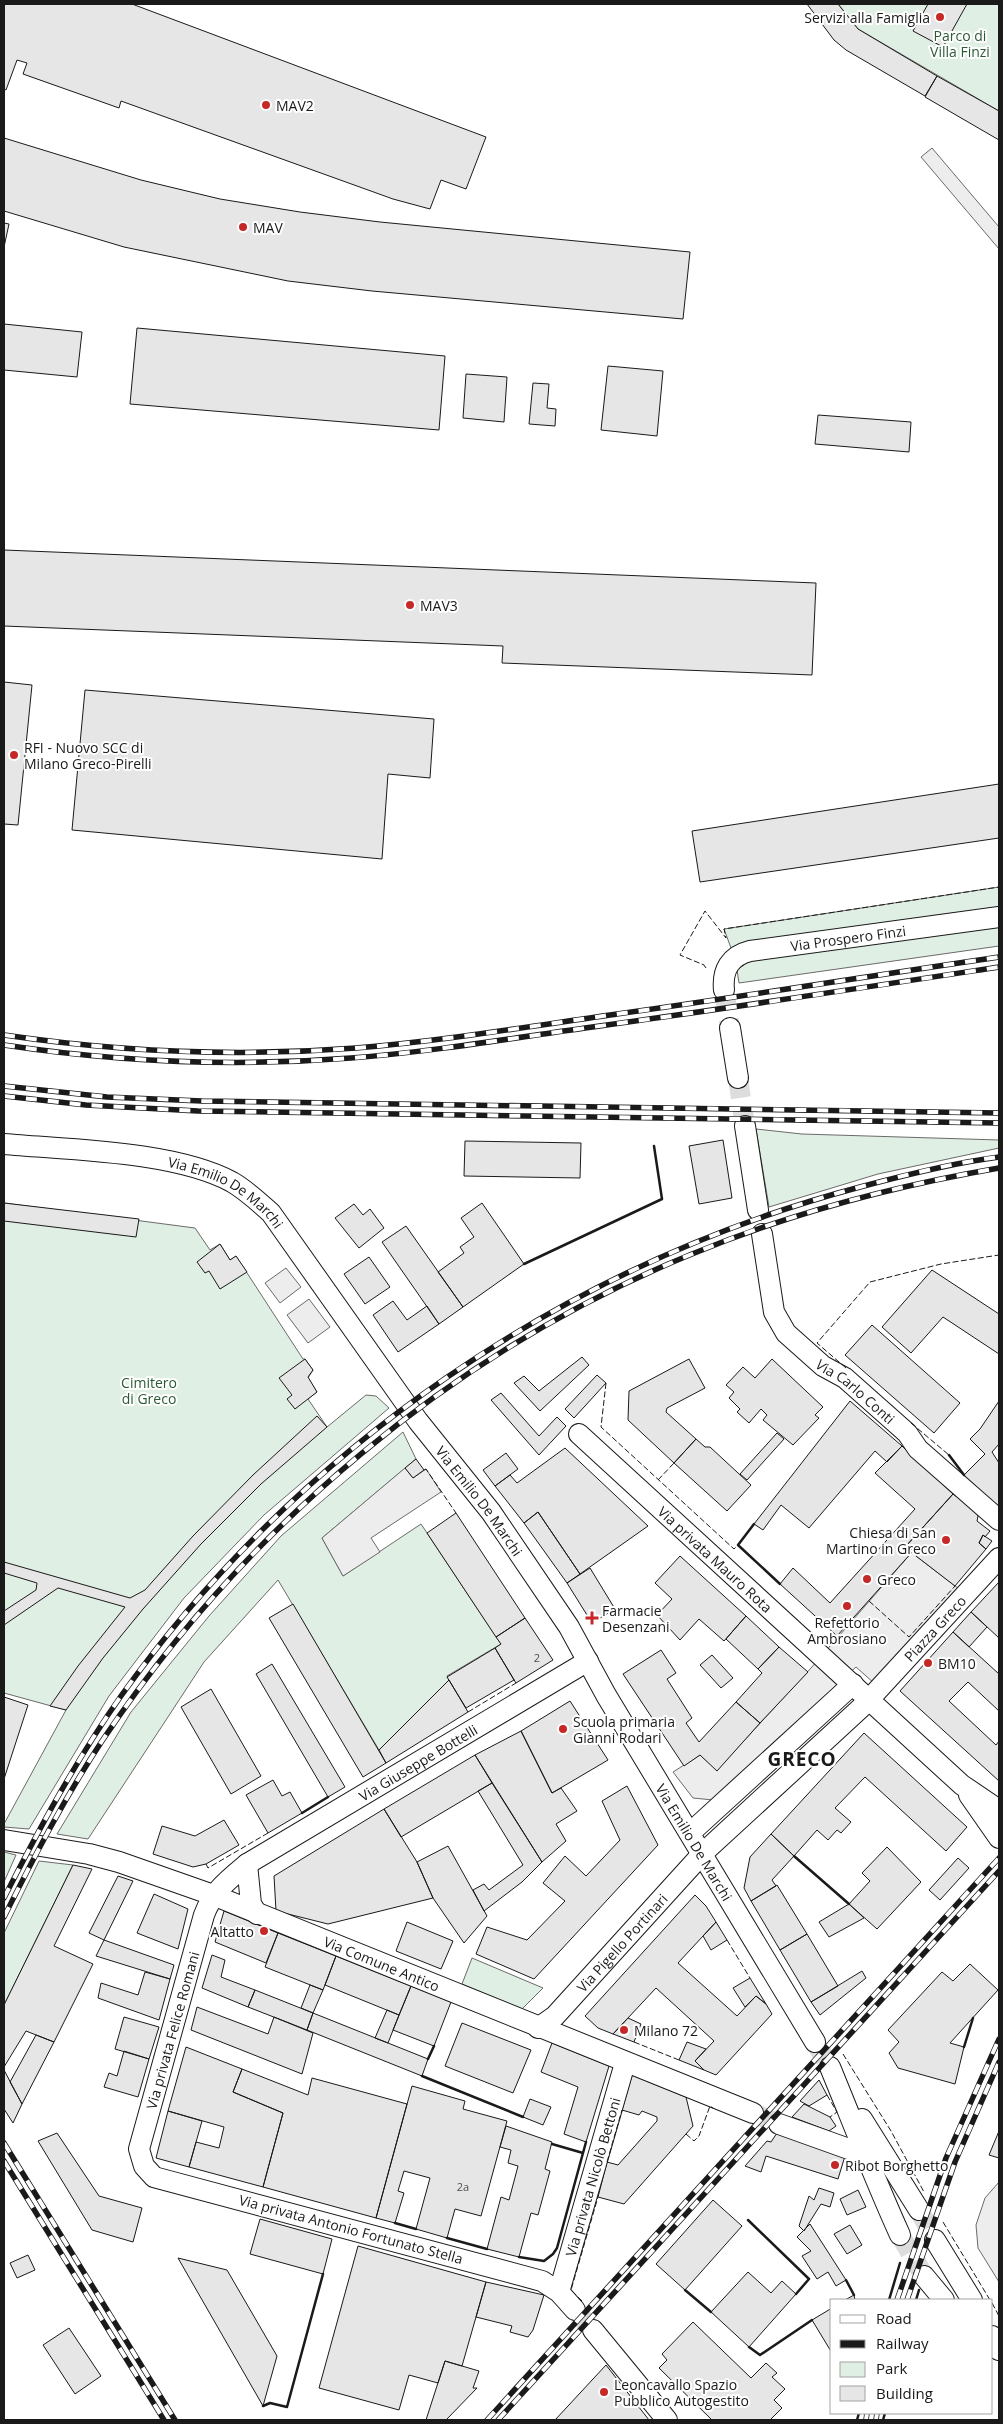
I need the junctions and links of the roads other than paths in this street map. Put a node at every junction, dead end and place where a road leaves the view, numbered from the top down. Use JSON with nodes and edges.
{"nodes":[{"id":1,"x":999,"y":916,"type":"edge"},
{"id":2,"x":724,"y":990,"type":"tunnel mouth"},
{"id":3,"x":730,"y":1028,"type":"tunnel mouth"},
{"id":4,"x":738,"y":1078,"type":"tunnel mouth"},
{"id":5,"x":745,"y":1126,"type":"tunnel mouth"},
{"id":6,"x":4,"y":1144,"type":"edge"},
{"id":7,"x":758,"y":1210,"type":"dead end"},
{"id":8,"x":762,"y":1234,"type":"dead end"},
{"id":9,"x":579,"y":1434,"type":"dead end"},
{"id":10,"x":999,"y":1520,"type":"edge"},
{"id":11,"x":999,"y":1558,"type":"edge"},
{"id":12,"x":588,"y":1661,"type":"junction"},
{"id":13,"x":853,"y":1684,"type":"junction"},
{"id":14,"x":869,"y":1699,"type":"junction"},
{"id":15,"x":962,"y":1785,"type":"junction"},
{"id":16,"x":999,"y":1810,"type":"edge"},
{"id":17,"x":690,"y":1833,"type":"junction"},
{"id":18,"x":999,"y":1838,"type":"edge"},
{"id":19,"x":4,"y":1840,"type":"edge"},
{"id":20,"x":702,"y":1853,"type":"junction"},
{"id":21,"x":247,"y":1864,"type":"junction"},
{"id":22,"x":212,"y":1895,"type":"junction"},
{"id":23,"x":257,"y":1914,"type":"junction"},
{"id":24,"x":538,"y":2028,"type":"junction"},
{"id":25,"x":815,"y":2042,"type":"tunnel mouth"},
{"id":26,"x":625,"y":2063,"type":"junction"},
{"id":27,"x":753,"y":2113,"type":"tunnel mouth"},
{"id":28,"x":779,"y":2124,"type":"tunnel mouth"},
{"id":29,"x":867,"y":2156,"type":"junction"},
{"id":30,"x":892,"y":2165,"type":"junction"},
{"id":31,"x":144,"y":2166,"type":"joint"},
{"id":32,"x":918,"y":2210,"type":"tunnel mouth"},
{"id":33,"x":900,"y":2235,"type":"tunnel mouth"},
{"id":34,"x":935,"y":2240,"type":"tunnel mouth"},
{"id":35,"x":924,"y":2276,"type":"tunnel mouth"},
{"id":36,"x":558,"y":2292,"type":"junction"},
{"id":37,"x":943,"y":2299,"type":"edge"},
{"id":38,"x":971,"y":2299,"type":"edge"},
{"id":39,"x":574,"y":2310,"type":"tunnel mouth"},
{"id":40,"x":593,"y":2330,"type":"tunnel mouth"},
{"id":41,"x":993,"y":2338,"type":"edge"},
{"id":42,"x":999,"y":2350,"type":"edge"},
{"id":43,"x":667,"y":2420,"type":"edge"}],
"edges":[{"from":1,"to":2,"type":"street","name":"Via Prospero Finzi"},
{"from":3,"to":4,"type":"street"},
{"from":5,"to":7,"type":"street"},
{"from":6,"to":12,"type":"street","name":"Via Emilio De Marchi"},
{"from":8,"to":10,"type":"street","name":"Via Carlo Conti"},
{"from":9,"to":13,"type":"street","name":"Via privata Mauro Rota"},
{"from":11,"to":14,"type":"street","name":"Piazza Greco"},
{"from":12,"to":17,"type":"street","name":"Via Emilio De Marchi"},
{"from":12,"to":21,"type":"street","name":"Via Giuseppe Bottelli"},
{"from":13,"to":14,"type":"street"},
{"from":13,"to":17,"type":"street"},
{"from":14,"to":15,"type":"street"},
{"from":14,"to":20,"type":"street","name":"Piazza Greco"},
{"from":15,"to":16,"type":"street"},
{"from":15,"to":18,"type":"street"},
{"from":17,"to":20,"type":"street","name":"Via Emilio De Marchi"},
{"from":19,"to":22,"type":"street","name":"Via Comune Antico"},
{"from":20,"to":24,"type":"street","name":"Via Pigello Portinari"},
{"from":20,"to":25,"type":"street","name":"Via Emilio De Marchi"},
{"from":21,"to":22,"type":"street","name":"Via Giuseppe Bottelli"},
{"from":21,"to":23,"type":"street"},
{"from":22,"to":23,"type":"street","name":"Via Comune Antico"},
{"from":22,"to":31,"type":"street","name":"Via privata Felice Romani"},
{"from":23,"to":24,"type":"street","name":"Via Comune Antico"},
{"from":24,"to":26,"type":"street","name":"Via Comune Antico"},
{"from":26,"to":27,"type":"street","name":"Via Comune Antico"},
{"from":26,"to":36,"type":"street","name":"Via privata Nicolò Bettoni"},
{"from":28,"to":29,"type":"street"},
{"from":29,"to":30,"type":"street"},
{"from":29,"to":30,"type":"street"},
{"from":29,"to":33,"type":"street"},
{"from":30,"to":32,"type":"street"},
{"from":31,"to":36,"type":"street","name":"Via privata Antonio Fortunato Stella"},
{"from":34,"to":38,"type":"street"},
{"from":35,"to":37,"type":"street"},
{"from":36,"to":39,"type":"street","name":"Via privata Antonio Fortunato Stella"},
{"from":40,"to":43,"type":"street"},
{"from":41,"to":42,"type":"street"}]}
